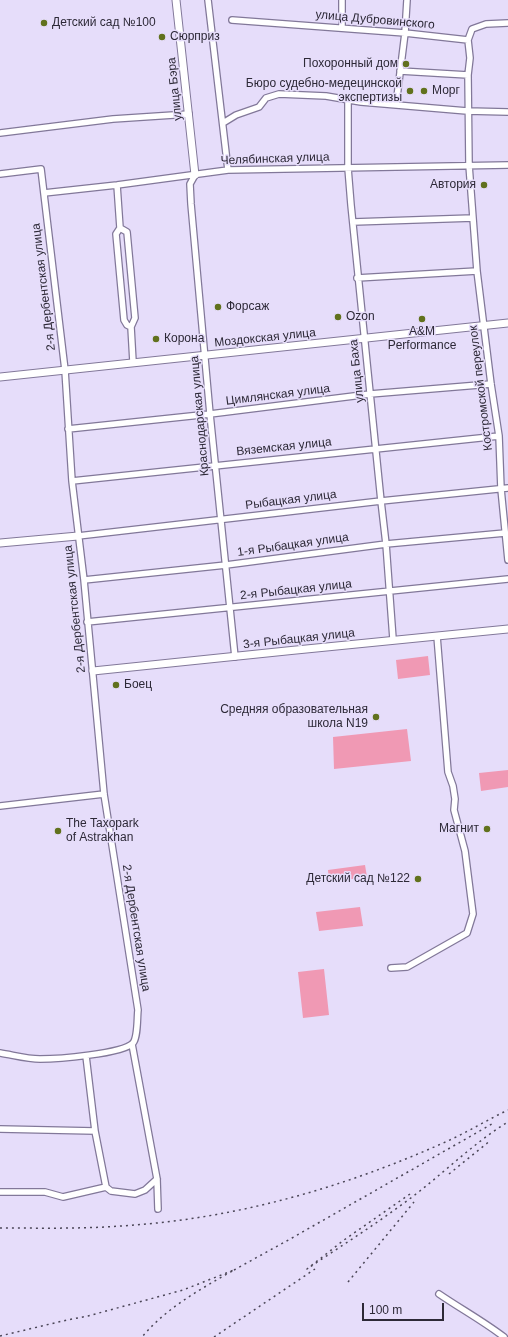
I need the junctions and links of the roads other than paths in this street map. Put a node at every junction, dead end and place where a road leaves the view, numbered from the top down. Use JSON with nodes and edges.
{"nodes":[{"id":1,"x":176,"y":0,"type":"edge"},
{"id":2,"x":208,"y":0,"type":"edge"},
{"id":3,"x":342,"y":0,"type":"edge"},
{"id":4,"x":407,"y":0,"type":"edge"},
{"id":5,"x":232,"y":20,"type":"dead end"},
{"id":6,"x":508,"y":23,"type":"edge"},
{"id":7,"x":342,"y":28,"type":"junction"},
{"id":8,"x":405,"y":33,"type":"junction"},
{"id":9,"x":468,"y":40,"type":"junction"},
{"id":10,"x":400,"y":71,"type":"junction"},
{"id":11,"x":468,"y":75,"type":"junction"},
{"id":12,"x":348,"y":100,"type":"junction"},
{"id":13,"x":396,"y":105,"type":"junction"},
{"id":14,"x":467,"y":111,"type":"junction"},
{"id":15,"x":508,"y":112,"type":"edge"},
{"id":16,"x":189,"y":114,"type":"junction"},
{"id":17,"x":223,"y":123,"type":"junction"},
{"id":18,"x":0,"y":133,"type":"edge"},
{"id":19,"x":469,"y":165,"type":"junction"},
{"id":20,"x":508,"y":165,"type":"edge"},
{"id":21,"x":348,"y":168,"type":"junction"},
{"id":22,"x":228,"y":170,"type":"junction"},
{"id":23,"x":0,"y":174,"type":"edge"},
{"id":24,"x":195,"y":175,"type":"junction"},
{"id":25,"x":117,"y":185,"type":"junction"},
{"id":26,"x":44,"y":193,"type":"junction"},
{"id":27,"x":473,"y":218,"type":"junction"},
{"id":28,"x":353,"y":222,"type":"junction"},
{"id":29,"x":120,"y":228,"type":"junction"},
{"id":30,"x":477,"y":271,"type":"junction"},
{"id":31,"x":358,"y":278,"type":"junction"},
{"id":32,"x":508,"y":323,"type":"edge"},
{"id":33,"x":131,"y":326,"type":"junction"},
{"id":34,"x":484,"y":326,"type":"junction"},
{"id":35,"x":364,"y":339,"type":"junction"},
{"id":36,"x":205,"y":355,"type":"junction"},
{"id":37,"x":133,"y":362,"type":"junction"},
{"id":38,"x":65,"y":370,"type":"junction"},
{"id":39,"x":0,"y":377,"type":"edge"},
{"id":40,"x":491,"y":384,"type":"junction"},
{"id":41,"x":370,"y":394,"type":"junction"},
{"id":42,"x":210,"y":414,"type":"junction"},
{"id":43,"x":68,"y":429,"type":"junction"},
{"id":44,"x":499,"y":436,"type":"junction"},
{"id":45,"x":376,"y":448,"type":"junction"},
{"id":46,"x":215,"y":465,"type":"junction"},
{"id":47,"x":72,"y":481,"type":"junction"},
{"id":48,"x":508,"y":488,"type":"edge"},
{"id":49,"x":501,"y":489,"type":"junction"},
{"id":50,"x":381,"y":501,"type":"junction"},
{"id":51,"x":221,"y":520,"type":"junction"},
{"id":52,"x":505,"y":533,"type":"junction"},
{"id":53,"x":78,"y":536,"type":"junction"},
{"id":54,"x":0,"y":542,"type":"edge"},
{"id":55,"x":386,"y":544,"type":"junction"},
{"id":56,"x":508,"y":560,"type":"edge"},
{"id":57,"x":226,"y":565,"type":"junction"},
{"id":58,"x":508,"y":579,"type":"edge"},
{"id":59,"x":84,"y":580,"type":"junction"},
{"id":60,"x":390,"y":591,"type":"junction"},
{"id":61,"x":230,"y":608,"type":"junction"},
{"id":62,"x":87,"y":622,"type":"junction"},
{"id":63,"x":508,"y":629,"type":"edge"},
{"id":64,"x":437,"y":636,"type":"junction"},
{"id":65,"x":393,"y":640,"type":"junction"},
{"id":66,"x":235,"y":657,"type":"junction"},
{"id":67,"x":93,"y":671,"type":"junction"},
{"id":68,"x":104,"y":794,"type":"junction"},
{"id":69,"x":0,"y":806,"type":"edge"},
{"id":70,"x":391,"y":968,"type":"dead end"},
{"id":71,"x":132,"y":1044,"type":"junction"},
{"id":72,"x":0,"y":1053,"type":"edge"},
{"id":73,"x":86,"y":1056,"type":"junction"},
{"id":74,"x":0,"y":1129,"type":"edge"},
{"id":75,"x":95,"y":1131,"type":"junction"},
{"id":76,"x":157,"y":1179,"type":"junction"},
{"id":77,"x":106,"y":1187,"type":"junction"},
{"id":78,"x":0,"y":1192,"type":"edge"},
{"id":79,"x":158,"y":1209,"type":"dead end"},
{"id":80,"x":439,"y":1294,"type":"dead end"},
{"id":81,"x":504,"y":1337,"type":"edge"}],
"edges":[{"from":1,"to":16,"type":"main road","name":"улица Бэра"},
{"from":2,"to":17,"type":"street"},
{"from":3,"to":7,"type":"street"},
{"from":4,"to":8,"type":"street"},
{"from":5,"to":7,"type":"street","name":"улица Дубровинского"},
{"from":6,"to":9,"type":"street"},
{"from":7,"to":8,"type":"street","name":"улица Дубровинского"},
{"from":8,"to":9,"type":"street","name":"улица Дубровинского"},
{"from":8,"to":10,"type":"street"},
{"from":9,"to":11,"type":"street","name":"Костромской переулок"},
{"from":10,"to":11,"type":"street"},
{"from":10,"to":13,"type":"street"},
{"from":11,"to":14,"type":"street","name":"Костромской переулок"},
{"from":12,"to":13,"type":"street"},
{"from":12,"to":17,"type":"street"},
{"from":12,"to":21,"type":"street","name":"улица Баха"},
{"from":13,"to":14,"type":"street"},
{"from":14,"to":15,"type":"street"},
{"from":14,"to":19,"type":"street","name":"Костромской переулок"},
{"from":16,"to":18,"type":"street"},
{"from":16,"to":24,"type":"main road","name":"улица Бэра"},
{"from":17,"to":22,"type":"street"},
{"from":19,"to":20,"type":"street","name":"Челябинская улица"},
{"from":19,"to":21,"type":"street","name":"Челябинская улица"},
{"from":19,"to":27,"type":"street","name":"Костромской переулок"},
{"from":21,"to":22,"type":"street","name":"Челябинская улица"},
{"from":21,"to":28,"type":"street","name":"улица Баха"},
{"from":22,"to":24,"type":"street","name":"Челябинская улица"},
{"from":23,"to":26,"type":"street","name":"2-я Дербентская улица"},
{"from":24,"to":25,"type":"street","name":"Челябинская улица"},
{"from":24,"to":36,"type":"street","name":"Краснодарская улица"},
{"from":25,"to":26,"type":"street","name":"Челябинская улица"},
{"from":25,"to":29,"type":"street"},
{"from":26,"to":38,"type":"street","name":"2-я Дербентская улица"},
{"from":27,"to":28,"type":"street"},
{"from":27,"to":30,"type":"street","name":"Костромской переулок"},
{"from":28,"to":31,"type":"street","name":"улица Баха"},
{"from":29,"to":33,"type":"street"},
{"from":29,"to":33,"type":"street"},
{"from":30,"to":31,"type":"street"},
{"from":30,"to":34,"type":"street","name":"Костромской переулок"},
{"from":31,"to":35,"type":"street","name":"улица Баха"},
{"from":32,"to":34,"type":"main road","name":"Моздокская улица"},
{"from":33,"to":37,"type":"street"},
{"from":34,"to":35,"type":"main road","name":"Моздокская улица"},
{"from":34,"to":40,"type":"street","name":"Костромской переулок"},
{"from":35,"to":36,"type":"main road","name":"Моздокская улица"},
{"from":35,"to":41,"type":"street","name":"улица Баха"},
{"from":36,"to":37,"type":"main road","name":"Моздокская улица"},
{"from":36,"to":42,"type":"street","name":"Краснодарская улица"},
{"from":37,"to":38,"type":"main road","name":"Моздокская улица"},
{"from":38,"to":39,"type":"main road","name":"Моздокская улица"},
{"from":38,"to":43,"type":"street","name":"2-я Дербентская улица"},
{"from":40,"to":41,"type":"street","name":"Цимлянская улица"},
{"from":40,"to":44,"type":"street","name":"Костромской переулок"},
{"from":41,"to":42,"type":"street","name":"Цимлянская улица"},
{"from":41,"to":45,"type":"street","name":"улица Баха"},
{"from":42,"to":43,"type":"street","name":"Цимлянская улица"},
{"from":42,"to":46,"type":"street","name":"Краснодарская улица"},
{"from":43,"to":47,"type":"street","name":"2-я Дербентская улица"},
{"from":44,"to":45,"type":"street","name":"Вяземская улица"},
{"from":44,"to":49,"type":"street","name":"Костромской переулок"},
{"from":45,"to":46,"type":"street","name":"Вяземская улица"},
{"from":45,"to":50,"type":"street","name":"улица Баха"},
{"from":46,"to":47,"type":"street","name":"Вяземская улица"},
{"from":46,"to":51,"type":"street","name":"Краснодарская улица"},
{"from":47,"to":53,"type":"street","name":"2-я Дербентская улица"},
{"from":48,"to":49,"type":"street","name":"Рыбацкая улица"},
{"from":49,"to":50,"type":"street","name":"Рыбацкая улица"},
{"from":49,"to":52,"type":"street","name":"Костромской переулок"},
{"from":50,"to":51,"type":"street","name":"Рыбацкая улица"},
{"from":50,"to":55,"type":"street","name":"улица Баха"},
{"from":51,"to":53,"type":"street","name":"Рыбацкая улица"},
{"from":51,"to":57,"type":"street","name":"Краснодарская улица"},
{"from":52,"to":55,"type":"street","name":"1-я Рыбацкая улица"},
{"from":52,"to":56,"type":"street","name":"Костромской переулок"},
{"from":53,"to":54,"type":"main road"},
{"from":53,"to":59,"type":"street","name":"2-я Дербентская улица"},
{"from":55,"to":57,"type":"street","name":"1-я Рыбацкая улица"},
{"from":55,"to":60,"type":"street","name":"улица Баха"},
{"from":57,"to":59,"type":"street","name":"1-я Рыбацкая улица"},
{"from":57,"to":61,"type":"street","name":"Краснодарская улица"},
{"from":58,"to":60,"type":"street","name":"2-я Рыбацкая улица"},
{"from":59,"to":62,"type":"street","name":"2-я Дербентская улица"},
{"from":60,"to":61,"type":"street","name":"2-я Рыбацкая улица"},
{"from":60,"to":65,"type":"street","name":"улица Баха"},
{"from":61,"to":62,"type":"street","name":"2-я Рыбацкая улица"},
{"from":61,"to":66,"type":"street","name":"Краснодарская улица"},
{"from":62,"to":67,"type":"street","name":"2-я Дербентская улица"},
{"from":63,"to":64,"type":"main road","name":"3-я Рыбацкая улица"},
{"from":64,"to":65,"type":"main road","name":"3-я Рыбацкая улица"},
{"from":64,"to":70,"type":"street"},
{"from":65,"to":66,"type":"main road","name":"3-я Рыбацкая улица"},
{"from":66,"to":67,"type":"main road","name":"3-я Рыбацкая улица"},
{"from":67,"to":68,"type":"street","name":"2-я Дербентская улица"},
{"from":68,"to":69,"type":"street"},
{"from":68,"to":71,"type":"street","name":"2-я Дербентская улица"},
{"from":71,"to":73,"type":"street"},
{"from":71,"to":76,"type":"street"},
{"from":72,"to":73,"type":"street"},
{"from":73,"to":75,"type":"street"},
{"from":74,"to":75,"type":"street"},
{"from":75,"to":77,"type":"street"},
{"from":76,"to":77,"type":"street"},
{"from":76,"to":79,"type":"street"},
{"from":77,"to":78,"type":"street"},
{"from":80,"to":81,"type":"street"}]}
